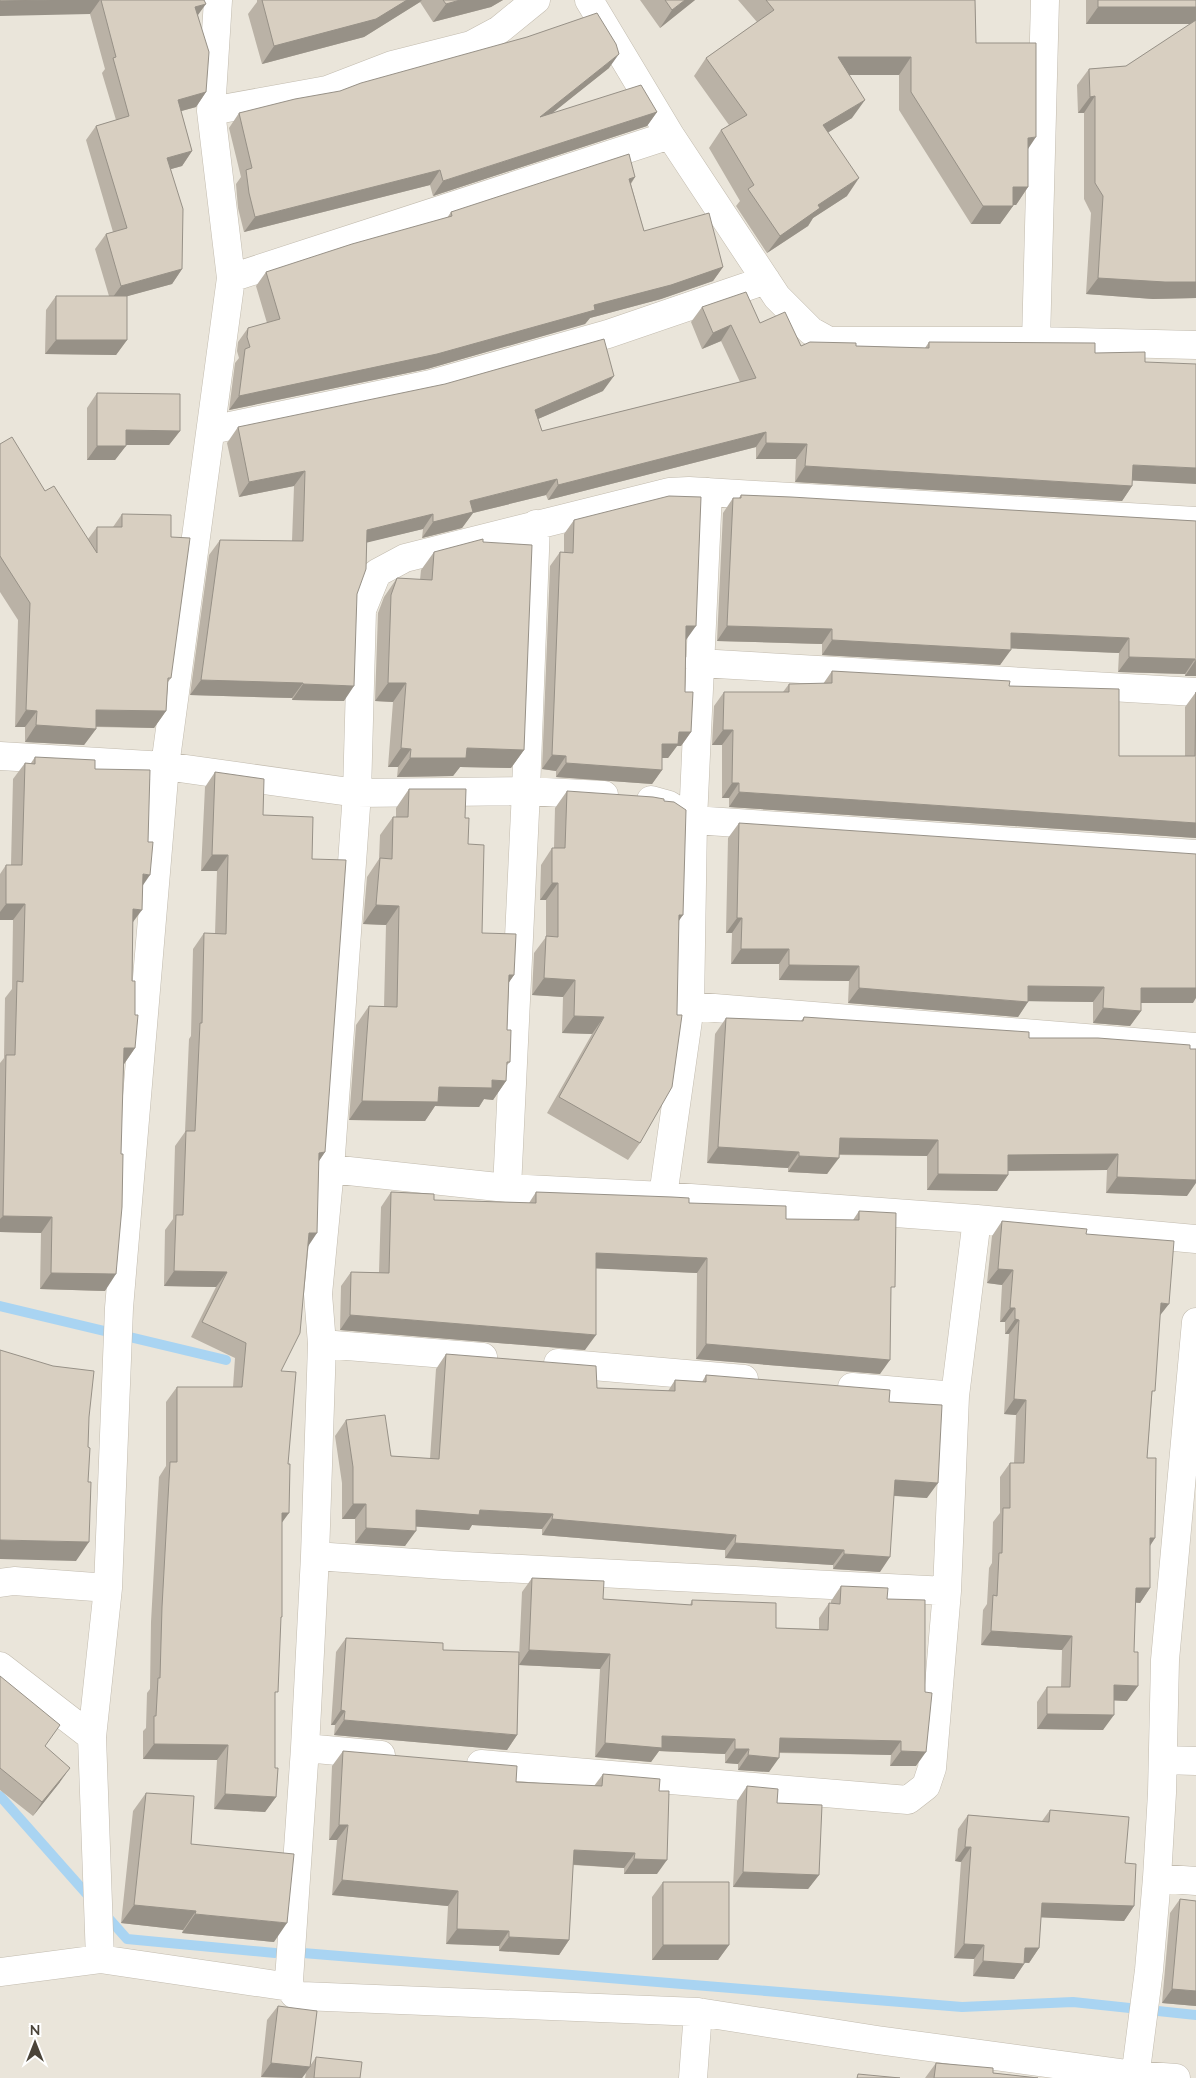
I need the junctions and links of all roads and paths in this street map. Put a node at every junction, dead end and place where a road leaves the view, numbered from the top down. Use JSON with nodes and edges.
{"nodes":[{"id":1,"x":218,"y":0,"type":"edge"},
{"id":2,"x":536,"y":0,"type":"edge"},
{"id":3,"x":589,"y":0,"type":"edge"},
{"id":4,"x":1045,"y":0,"type":"edge"},
{"id":5,"x":211,"y":111,"type":"junction"},
{"id":6,"x":670,"y":135,"type":"junction"},
{"id":7,"x":231,"y":278,"type":"junction"},
{"id":8,"x":766,"y":280,"type":"junction"},
{"id":9,"x":1036,"y":340,"type":"junction"},
{"id":10,"x":1196,"y":345,"type":"edge"},
{"id":11,"x":211,"y":430,"type":"junction"},
{"id":12,"x":708,"y":492,"type":"junction"},
{"id":13,"x":1196,"y":521,"type":"edge"},
{"id":14,"x":536,"y":524,"type":"junction"},
{"id":15,"x":700,"y":663,"type":"junction"},
{"id":16,"x":1196,"y":692,"type":"edge"},
{"id":17,"x":0,"y":756,"type":"edge"},
{"id":18,"x":165,"y":766,"type":"junction"},
{"id":19,"x":526,"y":791,"type":"junction"},
{"id":20,"x":357,"y":792,"type":"junction"},
{"id":21,"x":692,"y":820,"type":"junction"},
{"id":22,"x":1196,"y":854,"type":"edge"},
{"id":23,"x":690,"y":1006,"type":"junction"},
{"id":24,"x":1196,"y":1047,"type":"edge"},
{"id":25,"x":330,"y":1169,"type":"junction"},
{"id":26,"x":507,"y":1188,"type":"junction"},
{"id":27,"x":663,"y":1196,"type":"junction"},
{"id":28,"x":977,"y":1219,"type":"junction"},
{"id":29,"x":1196,"y":1239,"type":"edge"},
{"id":30,"x":1196,"y":1322,"type":"edge"},
{"id":31,"x":322,"y":1344,"type":"junction"},
{"id":32,"x":768,"y":1380,"type":"edge"},
{"id":33,"x":827,"y":1385,"type":"edge"},
{"id":34,"x":955,"y":1396,"type":"junction"},
{"id":35,"x":1189,"y":1491,"type":"edge"},
{"id":36,"x":315,"y":1556,"type":"junction"},
{"id":37,"x":0,"y":1583,"type":"edge"},
{"id":38,"x":108,"y":1588,"type":"junction"},
{"id":39,"x":947,"y":1590,"type":"junction"},
{"id":40,"x":0,"y":1666,"type":"edge"},
{"id":41,"x":92,"y":1737,"type":"junction"},
{"id":42,"x":305,"y":1748,"type":"junction"},
{"id":43,"x":404,"y":1757,"type":"edge"},
{"id":44,"x":1163,"y":1760,"type":"junction"},
{"id":45,"x":453,"y":1761,"type":"edge"},
{"id":46,"x":1196,"y":1761,"type":"edge"},
{"id":47,"x":1157,"y":1878,"type":"junction"},
{"id":48,"x":1196,"y":1881,"type":"edge"},
{"id":49,"x":100,"y":1959,"type":"junction"},
{"id":50,"x":0,"y":1972,"type":"edge"},
{"id":51,"x":290,"y":1987,"type":"junction"},
{"id":52,"x":698,"y":2012,"type":"junction"},
{"id":53,"x":1135,"y":2077,"type":"edge"},
{"id":54,"x":693,"y":2078,"type":"edge"},
{"id":55,"x":1176,"y":2078,"type":"edge"}],
"edges":[{"from":1,"to":5,"type":"street"},
{"from":2,"to":5,"type":"street"},
{"from":3,"to":6,"type":"street"},
{"from":4,"to":9,"type":"street"},
{"from":5,"to":7,"type":"street"},
{"from":6,"to":7,"type":"street"},
{"from":6,"to":8,"type":"street"},
{"from":7,"to":11,"type":"street"},
{"from":8,"to":9,"type":"street"},
{"from":8,"to":11,"type":"street"},
{"from":9,"to":10,"type":"street"},
{"from":11,"to":18,"type":"street"},
{"from":12,"to":13,"type":"street"},
{"from":12,"to":14,"type":"street"},
{"from":12,"to":15,"type":"street"},
{"from":14,"to":19,"type":"street"},
{"from":14,"to":20,"type":"street"},
{"from":15,"to":16,"type":"street"},
{"from":15,"to":21,"type":"street"},
{"from":17,"to":18,"type":"street"},
{"from":18,"to":20,"type":"street"},
{"from":18,"to":38,"type":"street"},
{"from":19,"to":20,"type":"street"},
{"from":19,"to":21,"type":"street"},
{"from":19,"to":26,"type":"street"},
{"from":20,"to":25,"type":"street"},
{"from":21,"to":22,"type":"street"},
{"from":21,"to":23,"type":"street"},
{"from":23,"to":24,"type":"street"},
{"from":23,"to":27,"type":"street"},
{"from":25,"to":26,"type":"street"},
{"from":25,"to":31,"type":"street"},
{"from":26,"to":27,"type":"street"},
{"from":27,"to":28,"type":"street"},
{"from":28,"to":29,"type":"street"},
{"from":28,"to":34,"type":"street"},
{"from":30,"to":35,"type":"street"},
{"from":31,"to":32,"type":"street"},
{"from":31,"to":36,"type":"street"},
{"from":33,"to":34,"type":"street"},
{"from":34,"to":39,"type":"street"},
{"from":35,"to":44,"type":"street"},
{"from":36,"to":39,"type":"street"},
{"from":36,"to":42,"type":"street"},
{"from":37,"to":38,"type":"street"},
{"from":38,"to":41,"type":"street"},
{"from":39,"to":45,"type":"street"},
{"from":40,"to":41,"type":"street"},
{"from":41,"to":49,"type":"street"},
{"from":42,"to":43,"type":"street"},
{"from":42,"to":51,"type":"street"},
{"from":44,"to":46,"type":"street"},
{"from":44,"to":47,"type":"street"},
{"from":47,"to":48,"type":"street"},
{"from":47,"to":53,"type":"street"},
{"from":49,"to":50,"type":"street"},
{"from":49,"to":51,"type":"street"},
{"from":51,"to":52,"type":"street"},
{"from":52,"to":53,"type":"street"},
{"from":52,"to":54,"type":"street"},
{"from":53,"to":55,"type":"street"}]}
